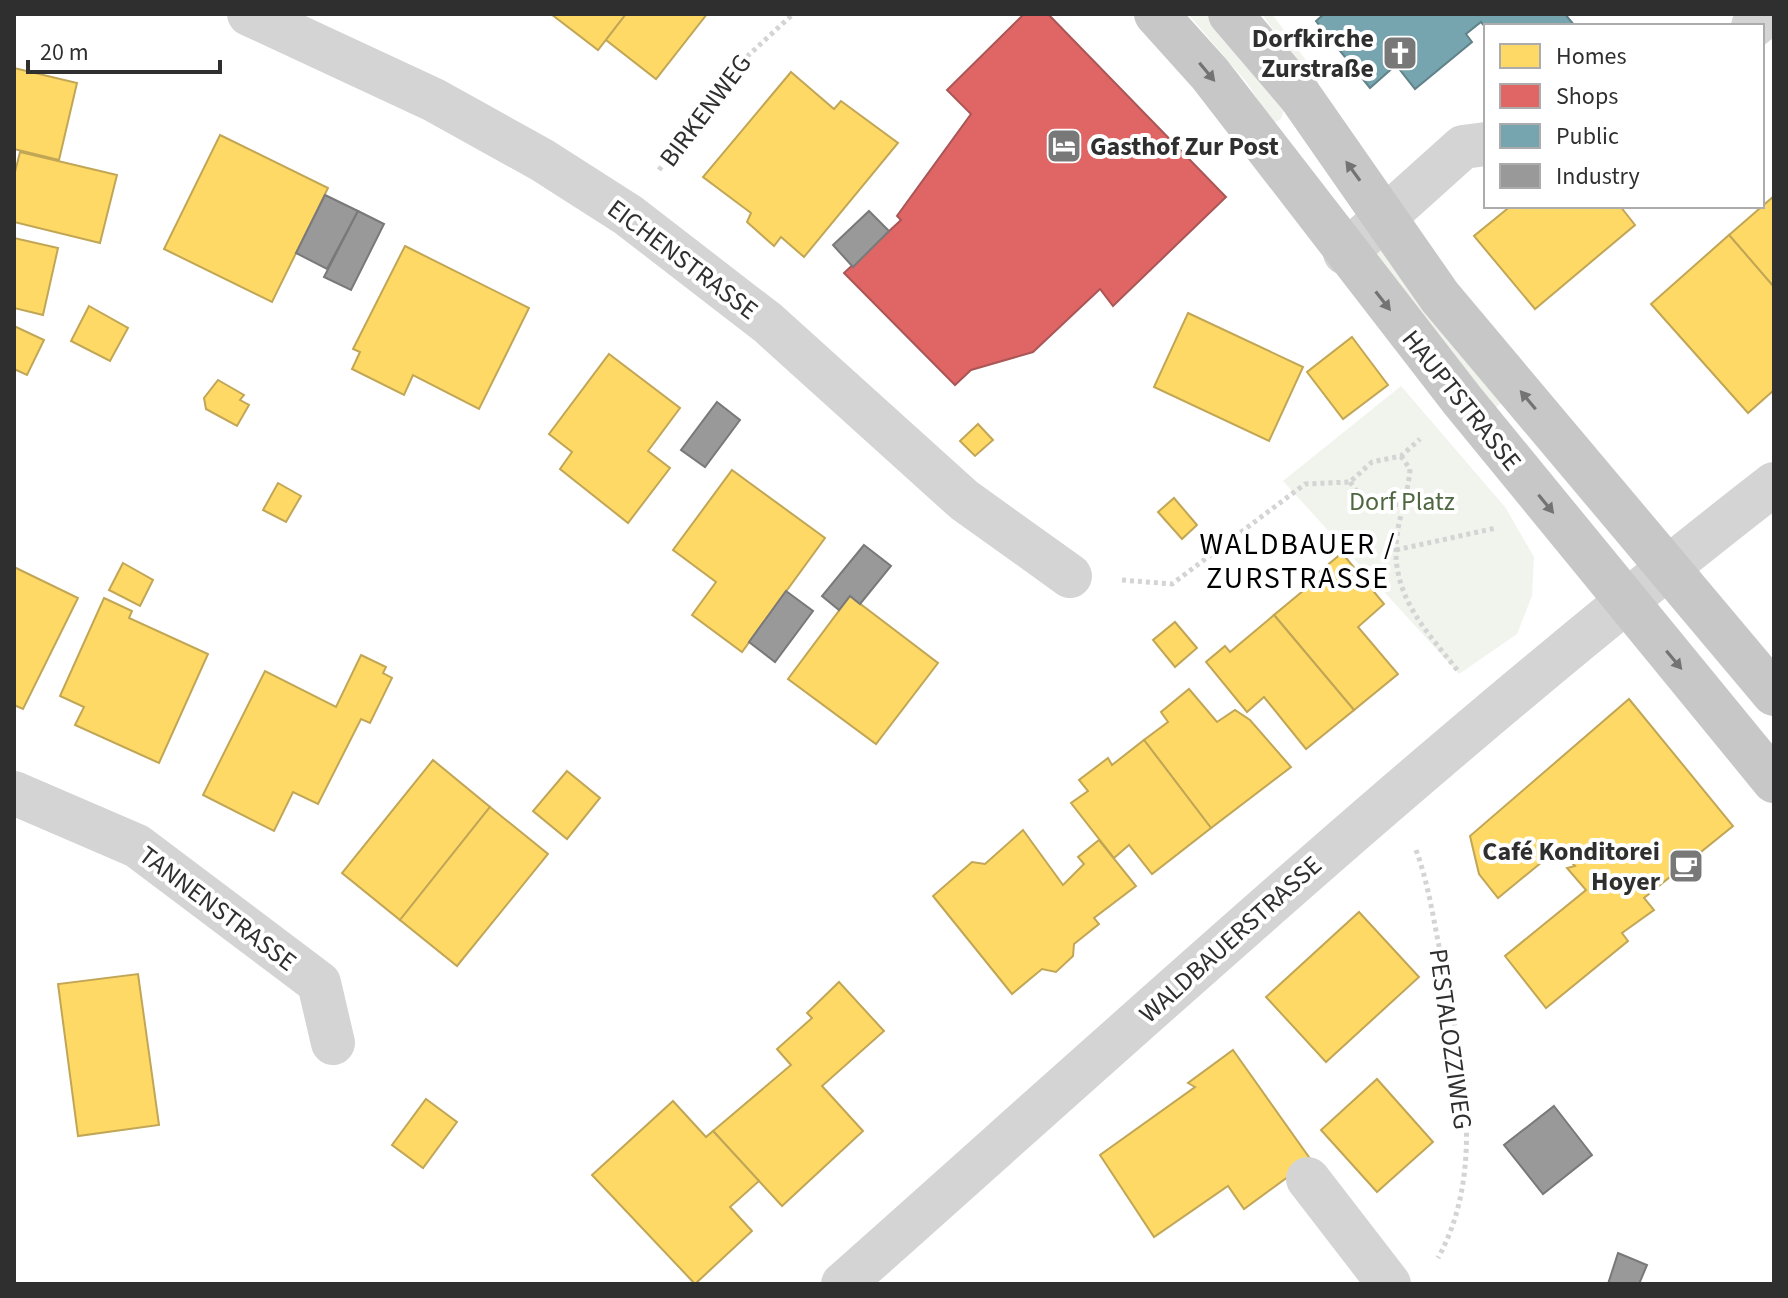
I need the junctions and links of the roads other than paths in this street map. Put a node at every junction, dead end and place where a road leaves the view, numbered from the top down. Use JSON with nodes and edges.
{"nodes":[{"id":1,"x":249,"y":14,"type":"edge"},
{"id":2,"x":1156,"y":14,"type":"edge"},
{"id":3,"x":1230,"y":14,"type":"edge"},
{"id":4,"x":1484,"y":144,"type":"edge"},
{"id":5,"x":1386,"y":216,"type":"junction"},
{"id":6,"x":1345,"y":253,"type":"junction"},
{"id":7,"x":1774,"y":484,"type":"edge"},
{"id":8,"x":1669,"y":566,"type":"junction"},
{"id":9,"x":1070,"y":576,"type":"road end"},
{"id":10,"x":1624,"y":600,"type":"junction"},
{"id":11,"x":1774,"y":694,"type":"edge"},
{"id":12,"x":1774,"y":781,"type":"edge"},
{"id":13,"x":14,"y":793,"type":"edge"},
{"id":14,"x":333,"y":1043,"type":"dead end"},
{"id":15,"x":1308,"y":1179,"type":"dead end"},
{"id":16,"x":843,"y":1284,"type":"edge"},
{"id":17,"x":1389,"y":1284,"type":"edge"}],
"edges":[{"from":1,"to":9,"type":"street","name":"EICHENSTRASSE"},
{"from":2,"to":6,"type":"main road","name":"HAUPTSTRASSE","one_way":true},
{"from":5,"to":3,"type":"main road","name":"HAUPTSTRASSE","one_way":true},
{"from":4,"to":5,"type":"street"},
{"from":5,"to":6,"type":"street"},
{"from":8,"to":5,"type":"main road","name":"HAUPTSTRASSE","one_way":true},
{"from":6,"to":10,"type":"main road","name":"HAUPTSTRASSE","one_way":true},
{"from":7,"to":8,"type":"street","name":"WALDBAUERSTRASSE"},
{"from":8,"to":10,"type":"street","name":"WALDBAUERSTRASSE"},
{"from":8,"to":11,"type":"main road","name":"HAUPTSTRASSE"},
{"from":10,"to":12,"type":"main road","name":"HAUPTSTRASSE","one_way":true},
{"from":10,"to":16,"type":"street","name":"WALDBAUERSTRASSE"},
{"from":13,"to":14,"type":"street","name":"TANNENSTRASSE"},
{"from":15,"to":17,"type":"street"}]}
